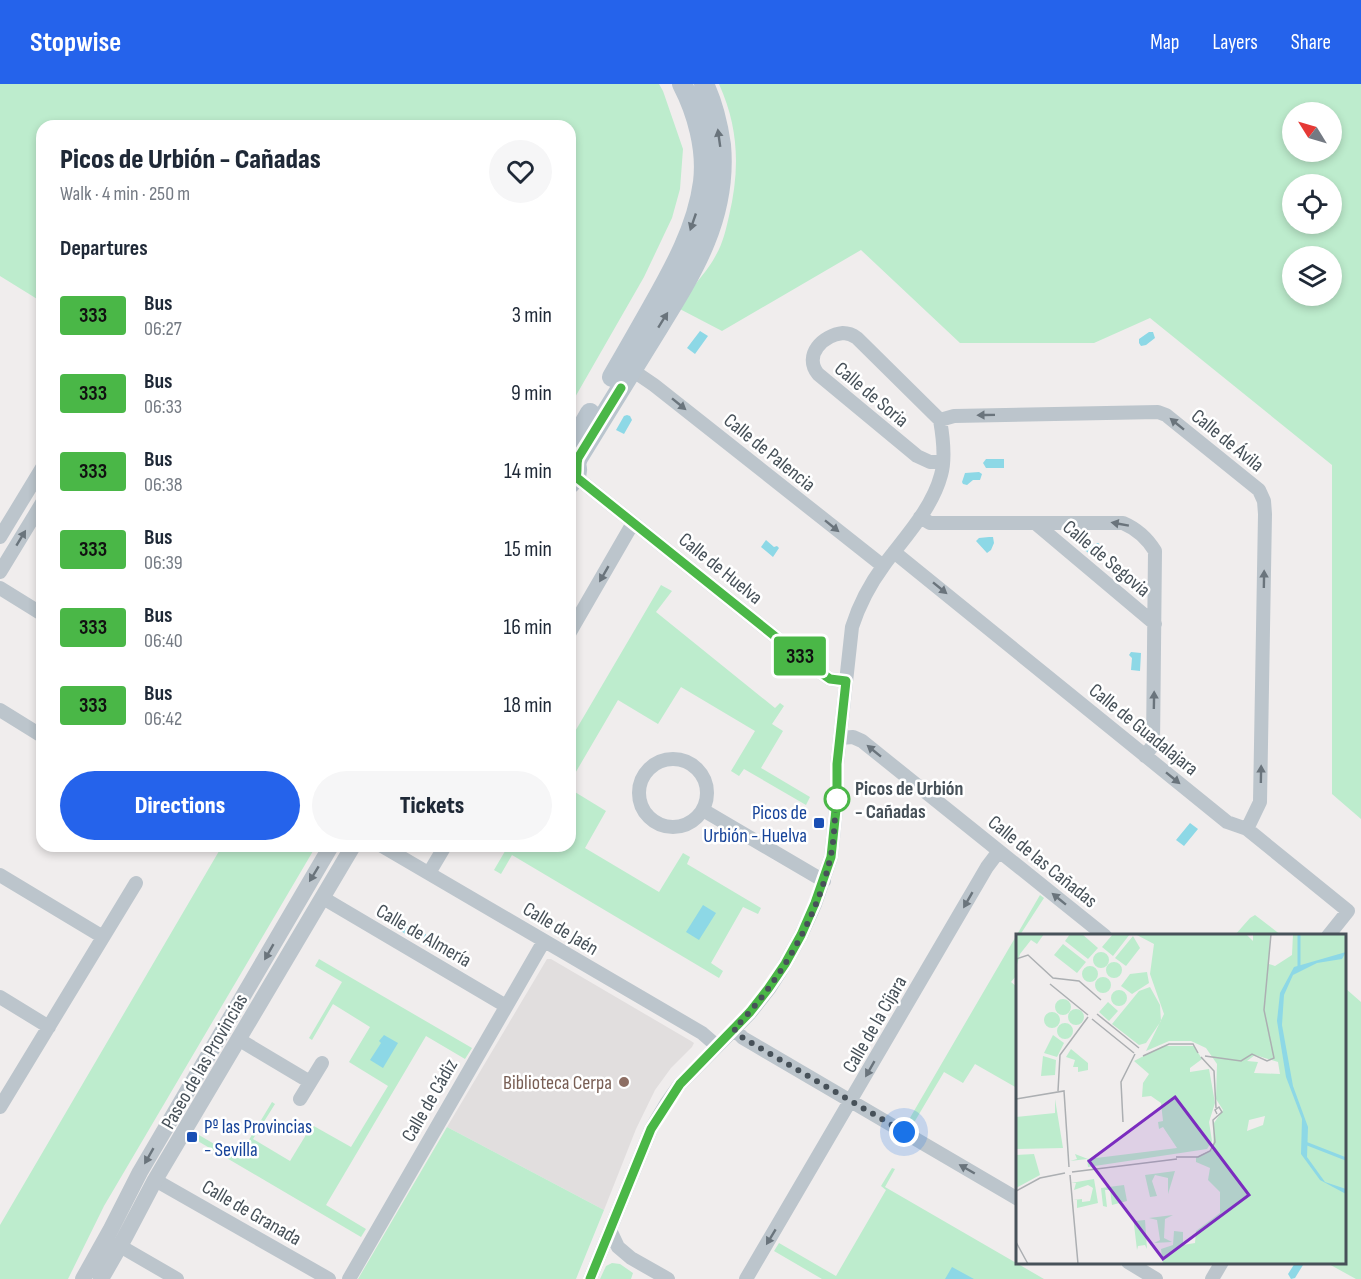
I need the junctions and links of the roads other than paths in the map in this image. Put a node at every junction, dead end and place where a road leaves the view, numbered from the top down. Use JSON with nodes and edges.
{"nodes":[{"id":1,"x":682,"y":84,"type":"edge"},
{"id":2,"x":704,"y":84,"type":"edge"},
{"id":3,"x":632,"y":369,"type":"junction"},
{"id":4,"x":940,"y":420,"type":"junction"},
{"id":5,"x":576,"y":436,"type":"edge"},
{"id":6,"x":943,"y":462,"type":"junction"},
{"id":7,"x":576,"y":465,"type":"edge"},
{"id":8,"x":576,"y":473,"type":"edge"},
{"id":9,"x":36,"y":489,"type":"edge"},
{"id":10,"x":36,"y":513,"type":"edge"},
{"id":11,"x":920,"y":517,"type":"junction"},
{"id":12,"x":1035,"y":523,"type":"junction"},
{"id":13,"x":633,"y":524,"type":"junction"},
{"id":14,"x":0,"y":537,"type":"edge"},
{"id":15,"x":894,"y":552,"type":"junction"},
{"id":16,"x":883,"y":566,"type":"junction"},
{"id":17,"x":0,"y":572,"type":"edge"},
{"id":18,"x":0,"y":588,"type":"edge"},
{"id":19,"x":36,"y":610,"type":"edge"},
{"id":20,"x":576,"y":622,"type":"edge"},
{"id":21,"x":1155,"y":624,"type":"junction"},
{"id":22,"x":846,"y":681,"type":"junction"},
{"id":23,"x":0,"y":710,"type":"edge"},
{"id":24,"x":36,"y":732,"type":"edge"},
{"id":25,"x":840,"y":738,"type":"junction"},
{"id":26,"x":1145,"y":756,"type":"junction"},
{"id":27,"x":703,"y":810,"type":"junction"},
{"id":28,"x":1247,"y":829,"type":"junction"},
{"id":29,"x":999,"y":851,"type":"junction"},
{"id":30,"x":327,"y":852,"type":"edge"},
{"id":31,"x":350,"y":852,"type":"edge"},
{"id":32,"x":392,"y":852,"type":"edge"},
{"id":33,"x":441,"y":852,"type":"edge"},
{"id":34,"x":429,"y":873,"type":"junction"},
{"id":35,"x":0,"y":874,"type":"edge"},
{"id":36,"x":824,"y":881,"type":"junction"},
{"id":37,"x":136,"y":884,"type":"dead end"},
{"id":38,"x":323,"y":898,"type":"junction"},
{"id":39,"x":1103,"y":934,"type":"edge"},
{"id":40,"x":1330,"y":934,"type":"edge"},
{"id":41,"x":103,"y":937,"type":"junction"},
{"id":42,"x":544,"y":940,"type":"junction"},
{"id":43,"x":0,"y":997,"type":"edge"},
{"id":44,"x":506,"y":1006,"type":"junction"},
{"id":45,"x":49,"y":1027,"type":"junction"},
{"id":46,"x":734,"y":1029,"type":"junction"},
{"id":47,"x":238,"y":1039,"type":"junction"},
{"id":48,"x":717,"y":1046,"type":"junction"},
{"id":49,"x":322,"y":1063,"type":"dead end"},
{"id":50,"x":310,"y":1082,"type":"junction"},
{"id":51,"x":300,"y":1099,"type":"dead end"},
{"id":52,"x":1,"y":1102,"type":"edge"},
{"id":53,"x":851,"y":1102,"type":"junction"},
{"id":54,"x":155,"y":1180,"type":"junction"},
{"id":55,"x":1016,"y":1197,"type":"edge"},
{"id":56,"x":610,"y":1230,"type":"junction"},
{"id":57,"x":120,"y":1246,"type":"junction"},
{"id":58,"x":631,"y":1257,"type":"junction"},
{"id":59,"x":596,"y":1264,"type":"junction"},
{"id":60,"x":1130,"y":1264,"type":"edge"},
{"id":61,"x":1221,"y":1264,"type":"edge"},
{"id":62,"x":83,"y":1279,"type":"edge"},
{"id":63,"x":101,"y":1279,"type":"edge"},
{"id":64,"x":177,"y":1279,"type":"edge"},
{"id":65,"x":329,"y":1279,"type":"edge"},
{"id":66,"x":349,"y":1279,"type":"edge"},
{"id":67,"x":590,"y":1279,"type":"edge"},
{"id":68,"x":668,"y":1279,"type":"edge"},
{"id":69,"x":746,"y":1279,"type":"edge"},
{"id":70,"x":1156,"y":1279,"type":"edge"},
{"id":71,"x":1212,"y":1279,"type":"edge"}],
"edges":[{"from":1,"to":5,"type":"main road","one_way":true},
{"from":3,"to":2,"type":"main road","one_way":true},
{"from":3,"to":7,"type":"main road"},
{"from":3,"to":16,"type":"street","name":"Calle de Palencia","one_way":true},
{"from":4,"to":6,"type":"street"},
{"from":4,"to":6,"type":"street","name":"Calle de Soria"},
{"from":28,"to":4,"type":"street","name":"Calle de Ávila","one_way":true},
{"from":6,"to":11,"type":"street"},
{"from":8,"to":13,"type":"street","name":"Calle de Huelva"},
{"from":9,"to":14,"type":"street"},
{"from":17,"to":10,"type":"street","one_way":true},
{"from":11,"to":12,"type":"street","name":"Calle de Segovia"},
{"from":11,"to":15,"type":"street"},
{"from":12,"to":21,"type":"street","name":"Calle de Segovia"},
{"from":21,"to":12,"type":"street","name":"Calle de Segovia","one_way":true},
{"from":13,"to":20,"type":"street","one_way":true},
{"from":13,"to":22,"type":"street","name":"Calle de Huelva"},
{"from":15,"to":16,"type":"street"},
{"from":15,"to":26,"type":"street","name":"Calle de Guadalajara","one_way":true},
{"from":16,"to":22,"type":"street"},
{"from":18,"to":19,"type":"street"},
{"from":26,"to":21,"type":"street","name":"Calle de Segovia","one_way":true},
{"from":22,"to":25,"type":"street"},
{"from":23,"to":24,"type":"street"},
{"from":29,"to":25,"type":"street","name":"Calle de las Cañadas","one_way":true},
{"from":25,"to":36,"type":"street"},
{"from":26,"to":28,"type":"street","name":"Calle de Guadalajara","one_way":true},
{"from":27,"to":27,"type":"street"},
{"from":27,"to":36,"type":"street"},
{"from":28,"to":40,"type":"street","name":"Calle de Guadalajara"},
{"from":39,"to":29,"type":"street","name":"Calle de las Cañadas","one_way":true},
{"from":29,"to":53,"type":"street","name":"Calle de la Cíjara","one_way":true},
{"from":30,"to":62,"type":"street","name":"Paseo de las Provincias","one_way":true},
{"from":31,"to":38,"type":"street","name":"Paseo de las Provincias"},
{"from":32,"to":34,"type":"street","name":"Calle de Jaén"},
{"from":33,"to":34,"type":"street"},
{"from":34,"to":42,"type":"street","name":"Calle de Jaén"},
{"from":35,"to":41,"type":"street"},
{"from":36,"to":46,"type":"street"},
{"from":37,"to":41,"type":"street"},
{"from":38,"to":44,"type":"street","name":"Calle de Almería"},
{"from":38,"to":47,"type":"street","name":"Paseo de las Provincias"},
{"from":41,"to":45,"type":"street"},
{"from":42,"to":44,"type":"street","name":"Calle de Cádiz"},
{"from":42,"to":48,"type":"street","name":"Calle de Jaén"},
{"from":43,"to":45,"type":"street"},
{"from":44,"to":66,"type":"street","name":"Calle de Cádiz"},
{"from":45,"to":52,"type":"street"},
{"from":46,"to":48,"type":"street"},
{"from":46,"to":53,"type":"street"},
{"from":47,"to":50,"type":"street","name":"Paseo de las Provincias"},
{"from":47,"to":54,"type":"street","name":"Paseo de las Provincias"},
{"from":48,"to":56,"type":"street"},
{"from":49,"to":50,"type":"street"},
{"from":50,"to":51,"type":"street"},
{"from":55,"to":53,"type":"street","one_way":true},
{"from":53,"to":69,"type":"street","name":"Calle de la Cíjara","one_way":true},
{"from":54,"to":57,"type":"street","name":"Paseo de las Provincias"},
{"from":54,"to":65,"type":"street","name":"Calle de Granada"},
{"from":56,"to":58,"type":"street"},
{"from":56,"to":59,"type":"street"},
{"from":57,"to":63,"type":"street","name":"Paseo de las Provincias"},
{"from":57,"to":64,"type":"street"},
{"from":58,"to":59,"type":"street"},
{"from":58,"to":68,"type":"street"},
{"from":59,"to":67,"type":"street"},
{"from":60,"to":70,"type":"street"},
{"from":61,"to":71,"type":"street"}]}
